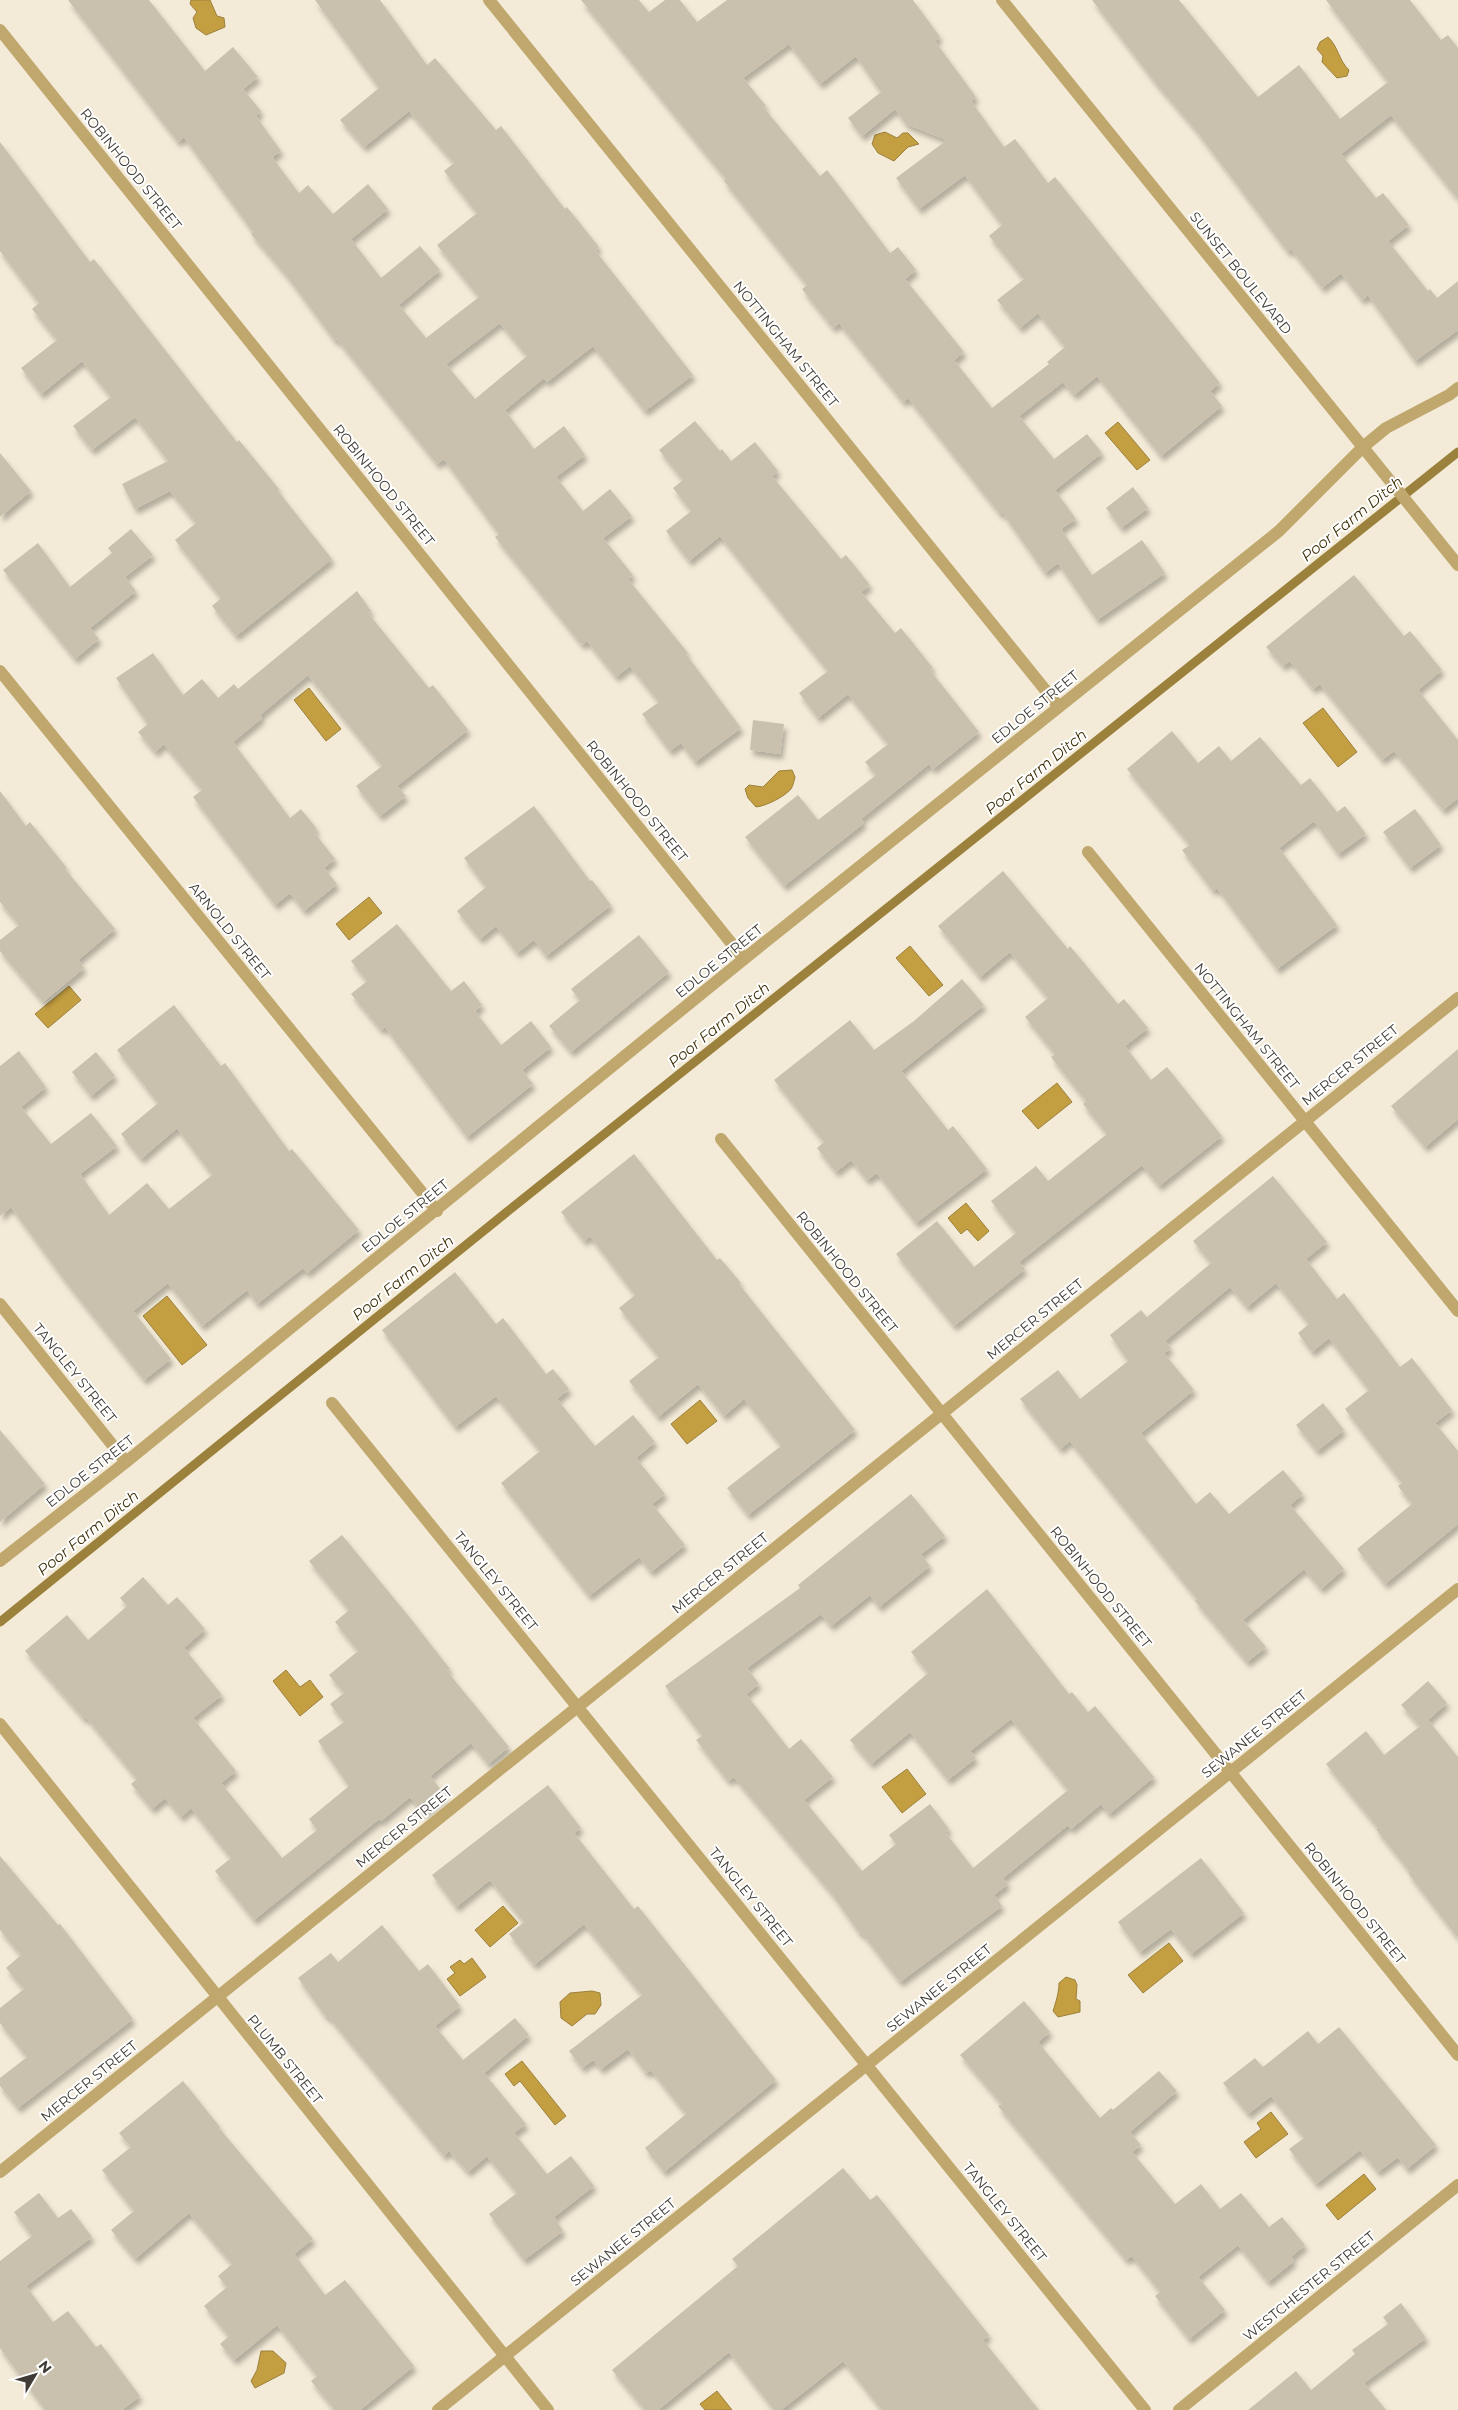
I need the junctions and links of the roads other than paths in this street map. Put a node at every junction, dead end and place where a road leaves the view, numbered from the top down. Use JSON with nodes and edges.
{"nodes":[{"id":1,"x":489,"y":0,"type":"edge"},
{"id":2,"x":1002,"y":0,"type":"edge"},
{"id":3,"x":0,"y":30,"type":"edge"},
{"id":4,"x":1458,"y":388,"type":"edge"},
{"id":5,"x":1363,"y":447,"type":"junction"},
{"id":6,"x":1458,"y":565,"type":"edge"},
{"id":7,"x":0,"y":671,"type":"edge"},
{"id":8,"x":1060,"y":707,"type":"junction"},
{"id":9,"x":1088,"y":852,"type":"dead end"},
{"id":10,"x":744,"y":959,"type":"junction"},
{"id":11,"x":1458,"y":998,"type":"edge"},
{"id":12,"x":1305,"y":1121,"type":"junction"},
{"id":13,"x":721,"y":1139,"type":"dead end"},
{"id":14,"x":437,"y":1211,"type":"junction"},
{"id":15,"x":0,"y":1304,"type":"edge"},
{"id":16,"x":1458,"y":1311,"type":"edge"},
{"id":17,"x":332,"y":1402,"type":"dead end"},
{"id":18,"x":942,"y":1413,"type":"junction"},
{"id":19,"x":126,"y":1462,"type":"junction"},
{"id":20,"x":0,"y":1560,"type":"edge"},
{"id":21,"x":1458,"y":1589,"type":"edge"},
{"id":22,"x":578,"y":1706,"type":"junction"},
{"id":23,"x":0,"y":1724,"type":"edge"},
{"id":24,"x":1230,"y":1772,"type":"junction"},
{"id":25,"x":216,"y":1998,"type":"junction"},
{"id":26,"x":1458,"y":2055,"type":"edge"},
{"id":27,"x":867,"y":2065,"type":"junction"},
{"id":28,"x":0,"y":2172,"type":"edge"},
{"id":29,"x":1458,"y":2185,"type":"edge"},
{"id":30,"x":505,"y":2356,"type":"junction"},
{"id":31,"x":438,"y":2410,"type":"edge"},
{"id":32,"x":548,"y":2410,"type":"edge"},
{"id":33,"x":1145,"y":2410,"type":"edge"},
{"id":34,"x":1179,"y":2410,"type":"edge"}],
"edges":[{"from":1,"to":8,"type":"street","name":"NOTTINGHAM STREET"},
{"from":2,"to":5,"type":"street","name":"SUNSET BOULEVARD"},
{"from":3,"to":10,"type":"street","name":"ROBINHOOD STREET"},
{"from":4,"to":5,"type":"street","name":"EDLOE STREET"},
{"from":5,"to":6,"type":"street","name":"SUNSET BOULEVARD"},
{"from":5,"to":8,"type":"street","name":"EDLOE STREET"},
{"from":7,"to":14,"type":"street","name":"ARNOLD STREET"},
{"from":8,"to":10,"type":"street","name":"EDLOE STREET"},
{"from":9,"to":12,"type":"street","name":"NOTTINGHAM STREET"},
{"from":10,"to":14,"type":"street","name":"EDLOE STREET"},
{"from":11,"to":12,"type":"street","name":"MERCER STREET"},
{"from":12,"to":16,"type":"street","name":"NOTTINGHAM STREET"},
{"from":12,"to":18,"type":"street","name":"MERCER STREET"},
{"from":13,"to":18,"type":"street","name":"ROBINHOOD STREET"},
{"from":14,"to":19,"type":"street","name":"EDLOE STREET"},
{"from":15,"to":19,"type":"street","name":"TANGLEY STREET"},
{"from":17,"to":22,"type":"street","name":"TANGLEY STREET"},
{"from":18,"to":22,"type":"street","name":"MERCER STREET"},
{"from":18,"to":24,"type":"street","name":"ROBINHOOD STREET"},
{"from":19,"to":20,"type":"street","name":"EDLOE STREET"},
{"from":21,"to":24,"type":"street","name":"SEWANEE STREET"},
{"from":22,"to":25,"type":"street","name":"MERCER STREET"},
{"from":22,"to":27,"type":"street","name":"TANGLEY STREET"},
{"from":23,"to":25,"type":"street","name":"PLUMB STREET"},
{"from":24,"to":26,"type":"street","name":"ROBINHOOD STREET"},
{"from":24,"to":27,"type":"street","name":"SEWANEE STREET"},
{"from":25,"to":28,"type":"street","name":"MERCER STREET"},
{"from":25,"to":30,"type":"street","name":"PLUMB STREET"},
{"from":27,"to":30,"type":"street","name":"SEWANEE STREET"},
{"from":27,"to":33,"type":"street","name":"TANGLEY STREET"},
{"from":29,"to":34,"type":"street","name":"WESTCHESTER STREET"},
{"from":30,"to":31,"type":"street","name":"SEWANEE STREET"},
{"from":30,"to":32,"type":"street","name":"PLUMB STREET"}]}
